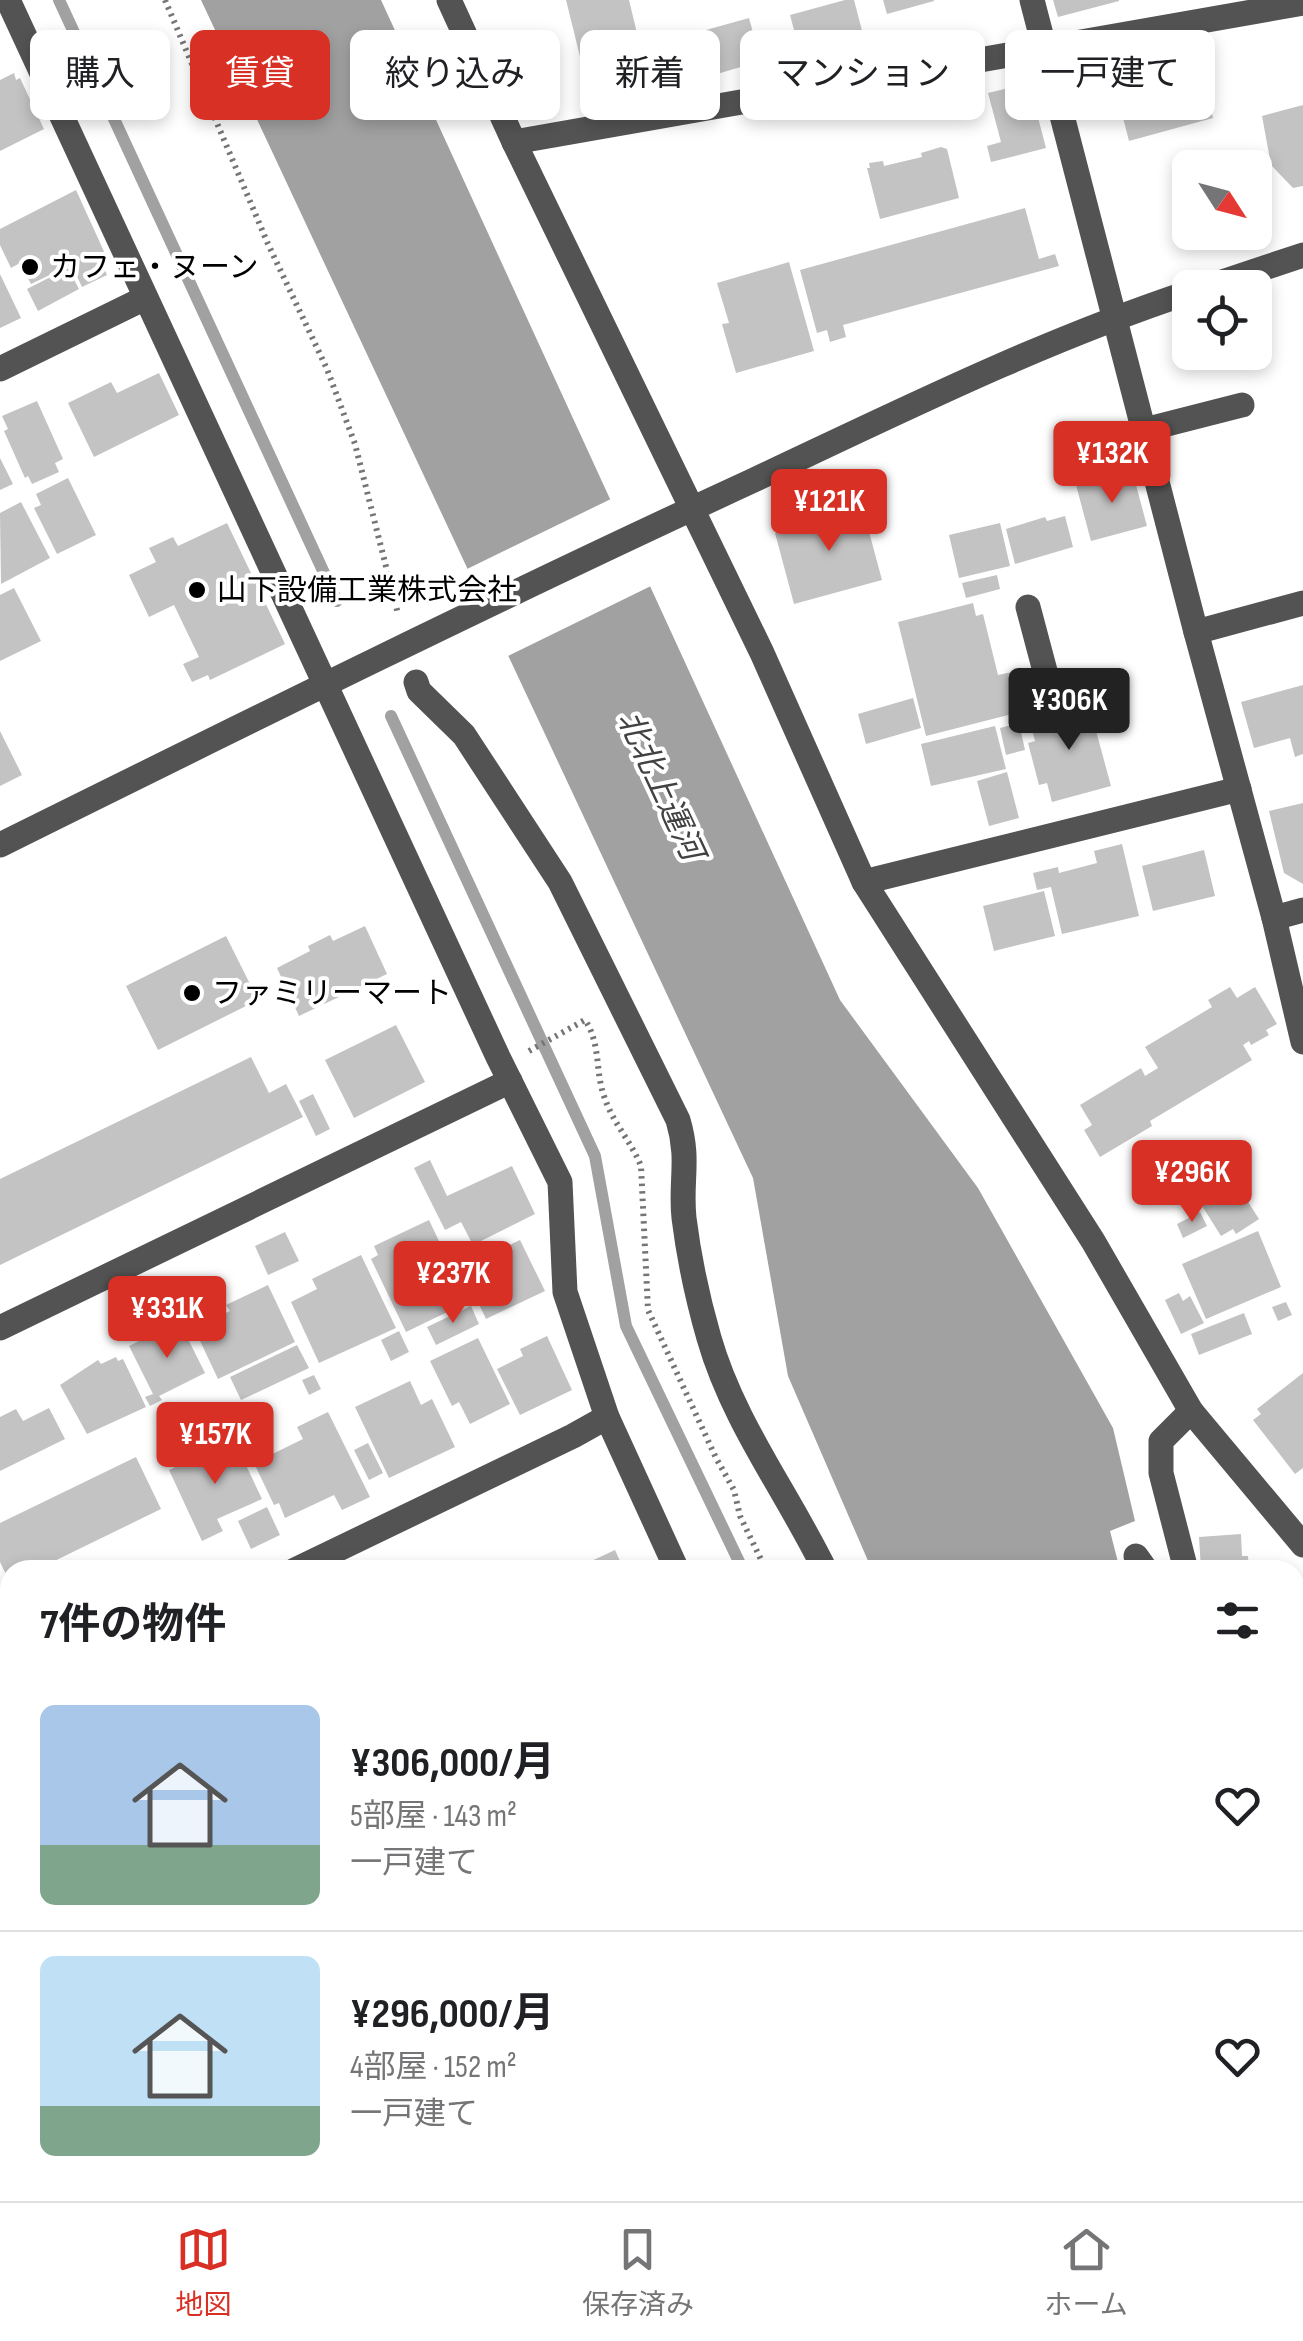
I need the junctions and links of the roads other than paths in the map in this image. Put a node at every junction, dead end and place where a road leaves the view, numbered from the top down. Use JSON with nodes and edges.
{"nodes":[{"id":1,"x":8,"y":0,"type":"edge"},
{"id":2,"x":449,"y":0,"type":"edge"},
{"id":3,"x":1032,"y":0,"type":"edge"},
{"id":4,"x":1303,"y":3,"type":"edge"},
{"id":5,"x":1042,"y":30,"type":"edge"},
{"id":6,"x":1153,"y":30,"type":"edge"},
{"id":7,"x":1005,"y":56,"type":"edge"},
{"id":8,"x":1066,"y":120,"type":"edge"},
{"id":9,"x":514,"y":142,"type":"junction"},
{"id":10,"x":1303,"y":254,"type":"edge"},
{"id":11,"x":1256,"y":270,"type":"edge"},
{"id":12,"x":145,"y":298,"type":"junction"},
{"id":13,"x":1172,"y":298,"type":"edge"},
{"id":14,"x":1116,"y":316,"type":"junction"},
{"id":15,"x":0,"y":369,"type":"edge"},
{"id":16,"x":1242,"y":406,"type":"dead end"},
{"id":17,"x":1144,"y":430,"type":"junction"},
{"id":18,"x":692,"y":509,"type":"junction"},
{"id":19,"x":1303,"y":603,"type":"edge"},
{"id":20,"x":1028,"y":607,"type":"dead end"},
{"id":21,"x":1196,"y":632,"type":"junction"},
{"id":22,"x":1045,"y":672,"type":"dead end"},
{"id":23,"x":416,"y":682,"type":"dead end"},
{"id":24,"x":326,"y":683,"type":"junction"},
{"id":25,"x":1240,"y":789,"type":"junction"},
{"id":26,"x":0,"y":846,"type":"edge"},
{"id":27,"x":864,"y":882,"type":"junction"},
{"id":28,"x":1303,"y":910,"type":"edge"},
{"id":29,"x":1274,"y":918,"type":"junction"},
{"id":30,"x":1303,"y":1042,"type":"edge"},
{"id":31,"x":510,"y":1081,"type":"junction"},
{"id":32,"x":0,"y":1328,"type":"edge"},
{"id":33,"x":1191,"y":1411,"type":"junction"},
{"id":34,"x":606,"y":1417,"type":"junction"},
{"id":35,"x":1303,"y":1545,"type":"edge"},
{"id":36,"x":316,"y":1560,"type":"edge"},
{"id":37,"x":672,"y":1560,"type":"edge"},
{"id":38,"x":820,"y":1560,"type":"edge"},
{"id":39,"x":1183,"y":1560,"type":"edge"}],
"edges":[{"from":1,"to":12,"type":"street"},
{"from":2,"to":9,"type":"street"},
{"from":3,"to":5,"type":"street"},
{"from":4,"to":6,"type":"street"},
{"from":7,"to":9,"type":"street"},
{"from":8,"to":14,"type":"street"},
{"from":9,"to":18,"type":"street"},
{"from":10,"to":11,"type":"street"},
{"from":12,"to":15,"type":"street"},
{"from":12,"to":24,"type":"street"},
{"from":13,"to":14,"type":"street"},
{"from":14,"to":17,"type":"street"},
{"from":14,"to":18,"type":"street"},
{"from":16,"to":17,"type":"street"},
{"from":17,"to":21,"type":"street"},
{"from":18,"to":24,"type":"street"},
{"from":18,"to":27,"type":"street"},
{"from":19,"to":21,"type":"street"},
{"from":20,"to":22,"type":"street"},
{"from":21,"to":25,"type":"street"},
{"from":23,"to":38,"type":"street"},
{"from":24,"to":26,"type":"street"},
{"from":24,"to":31,"type":"street"},
{"from":25,"to":27,"type":"street"},
{"from":25,"to":29,"type":"street"},
{"from":27,"to":33,"type":"street"},
{"from":28,"to":29,"type":"street"},
{"from":29,"to":30,"type":"street"},
{"from":31,"to":32,"type":"street"},
{"from":31,"to":34,"type":"street"},
{"from":33,"to":35,"type":"street"},
{"from":33,"to":39,"type":"street"},
{"from":34,"to":36,"type":"street"},
{"from":34,"to":37,"type":"street"}]}
